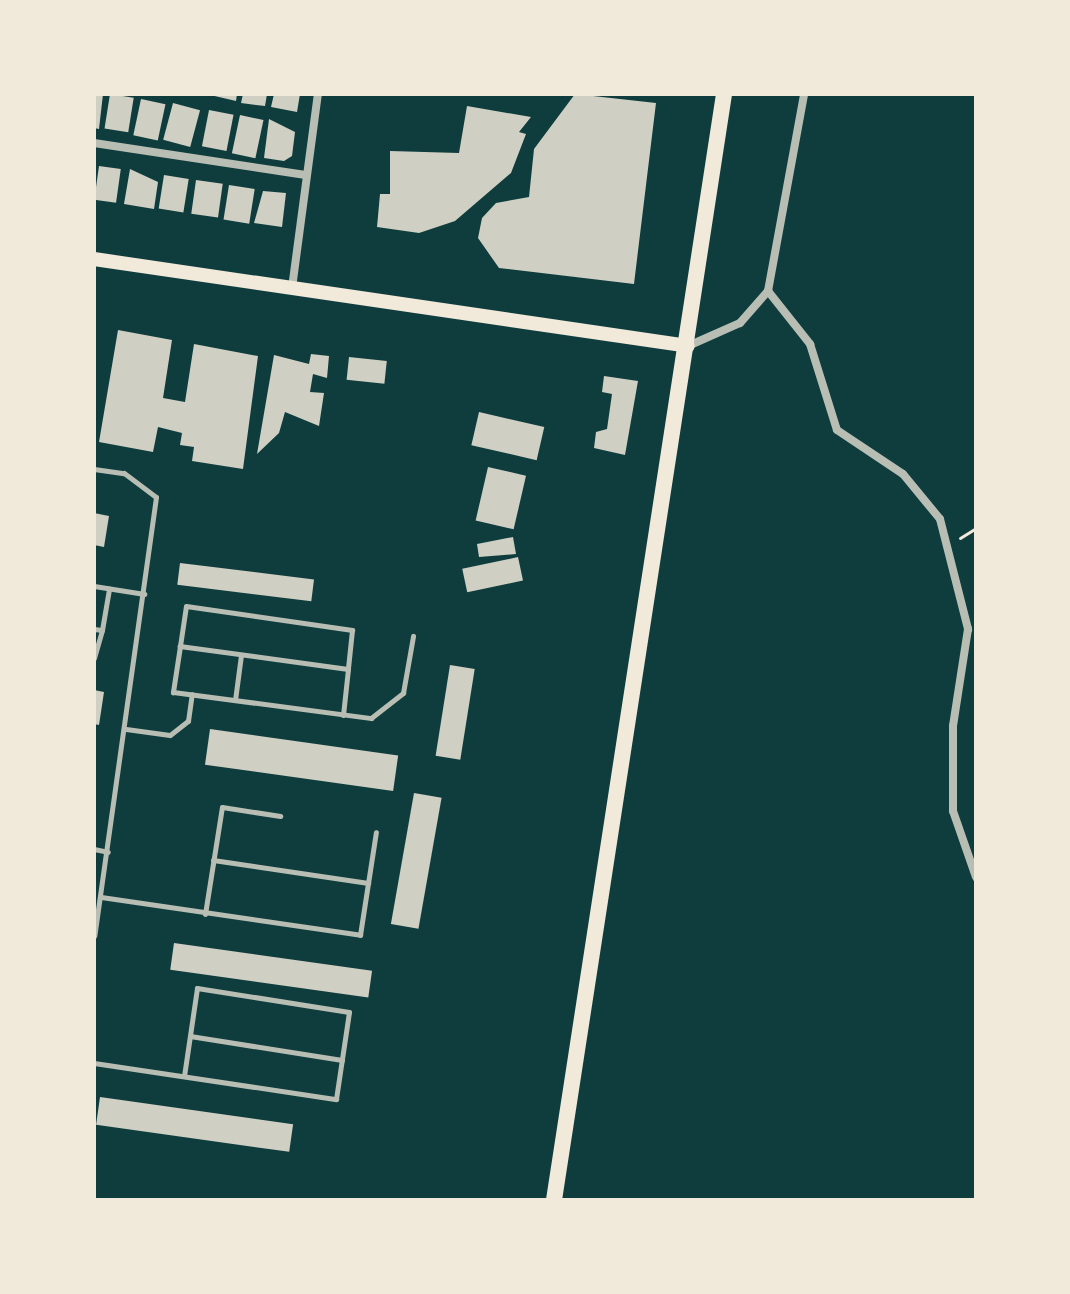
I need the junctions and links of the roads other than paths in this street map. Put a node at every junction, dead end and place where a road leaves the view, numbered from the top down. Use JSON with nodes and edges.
{"nodes":[{"id":1,"x":318,"y":94,"type":"edge"},
{"id":2,"x":724,"y":94,"type":"edge"},
{"id":3,"x":804,"y":94,"type":"edge"},
{"id":4,"x":94,"y":143,"type":"edge"},
{"id":5,"x":306,"y":175,"type":"junction"},
{"id":6,"x":94,"y":259,"type":"edge"},
{"id":7,"x":292,"y":289,"type":"junction"},
{"id":8,"x":768,"y":291,"type":"junction"},
{"id":9,"x":688,"y":346,"type":"junction"},
{"id":10,"x":94,"y":469,"type":"edge"},
{"id":11,"x":94,"y":586,"type":"edge"},
{"id":12,"x":109,"y":589,"type":"junction"},
{"id":13,"x":144,"y":594,"type":"junction"},
{"id":14,"x":94,"y":629,"type":"edge"},
{"id":15,"x":102,"y":630,"type":"junction"},
{"id":16,"x":413,"y":636,"type":"dead end"},
{"id":17,"x":180,"y":646,"type":"junction"},
{"id":18,"x":241,"y":655,"type":"junction"},
{"id":19,"x":94,"y":658,"type":"edge"},
{"id":20,"x":348,"y":669,"type":"junction"},
{"id":21,"x":192,"y":694,"type":"junction"},
{"id":22,"x":235,"y":700,"type":"junction"},
{"id":23,"x":343,"y":715,"type":"junction"},
{"id":24,"x":126,"y":729,"type":"junction"},
{"id":25,"x":280,"y":816,"type":"dead end"},
{"id":26,"x":376,"y":832,"type":"dead end"},
{"id":27,"x":94,"y":849,"type":"edge"},
{"id":28,"x":108,"y":852,"type":"junction"},
{"id":29,"x":213,"y":860,"type":"junction"},
{"id":30,"x":976,"y":877,"type":"edge"},
{"id":31,"x":368,"y":883,"type":"junction"},
{"id":32,"x":101,"y":897,"type":"junction"},
{"id":33,"x":205,"y":914,"type":"junction"},
{"id":34,"x":94,"y":936,"type":"edge"},
{"id":35,"x":190,"y":1036,"type":"junction"},
{"id":36,"x":342,"y":1060,"type":"junction"},
{"id":37,"x":94,"y":1063,"type":"edge"},
{"id":38,"x":184,"y":1076,"type":"junction"},
{"id":39,"x":554,"y":1200,"type":"edge"}],
"edges":[{"from":1,"to":5,"type":"street"},
{"from":2,"to":9,"type":"main road"},
{"from":3,"to":8,"type":"street"},
{"from":4,"to":5,"type":"street"},
{"from":5,"to":7,"type":"street"},
{"from":6,"to":7,"type":"main road"},
{"from":7,"to":9,"type":"main road"},
{"from":8,"to":9,"type":"street"},
{"from":8,"to":30,"type":"street"},
{"from":9,"to":39,"type":"main road"},
{"from":10,"to":13,"type":"lane"},
{"from":11,"to":12,"type":"lane"},
{"from":12,"to":13,"type":"lane"},
{"from":12,"to":15,"type":"lane"},
{"from":13,"to":24,"type":"lane"},
{"from":14,"to":15,"type":"lane"},
{"from":15,"to":19,"type":"lane"},
{"from":16,"to":23,"type":"lane"},
{"from":17,"to":18,"type":"lane"},
{"from":17,"to":20,"type":"lane"},
{"from":17,"to":21,"type":"lane"},
{"from":18,"to":20,"type":"lane"},
{"from":18,"to":22,"type":"lane"},
{"from":20,"to":23,"type":"lane"},
{"from":21,"to":22,"type":"lane"},
{"from":21,"to":24,"type":"lane"},
{"from":22,"to":23,"type":"lane"},
{"from":24,"to":28,"type":"lane"},
{"from":25,"to":29,"type":"lane"},
{"from":26,"to":31,"type":"lane"},
{"from":27,"to":28,"type":"lane"},
{"from":28,"to":32,"type":"lane"},
{"from":29,"to":31,"type":"lane"},
{"from":29,"to":33,"type":"lane"},
{"from":31,"to":33,"type":"lane"},
{"from":32,"to":33,"type":"lane"},
{"from":32,"to":34,"type":"lane"},
{"from":35,"to":36,"type":"lane"},
{"from":35,"to":36,"type":"lane"},
{"from":35,"to":38,"type":"lane"},
{"from":36,"to":38,"type":"lane"},
{"from":37,"to":38,"type":"lane"}]}
